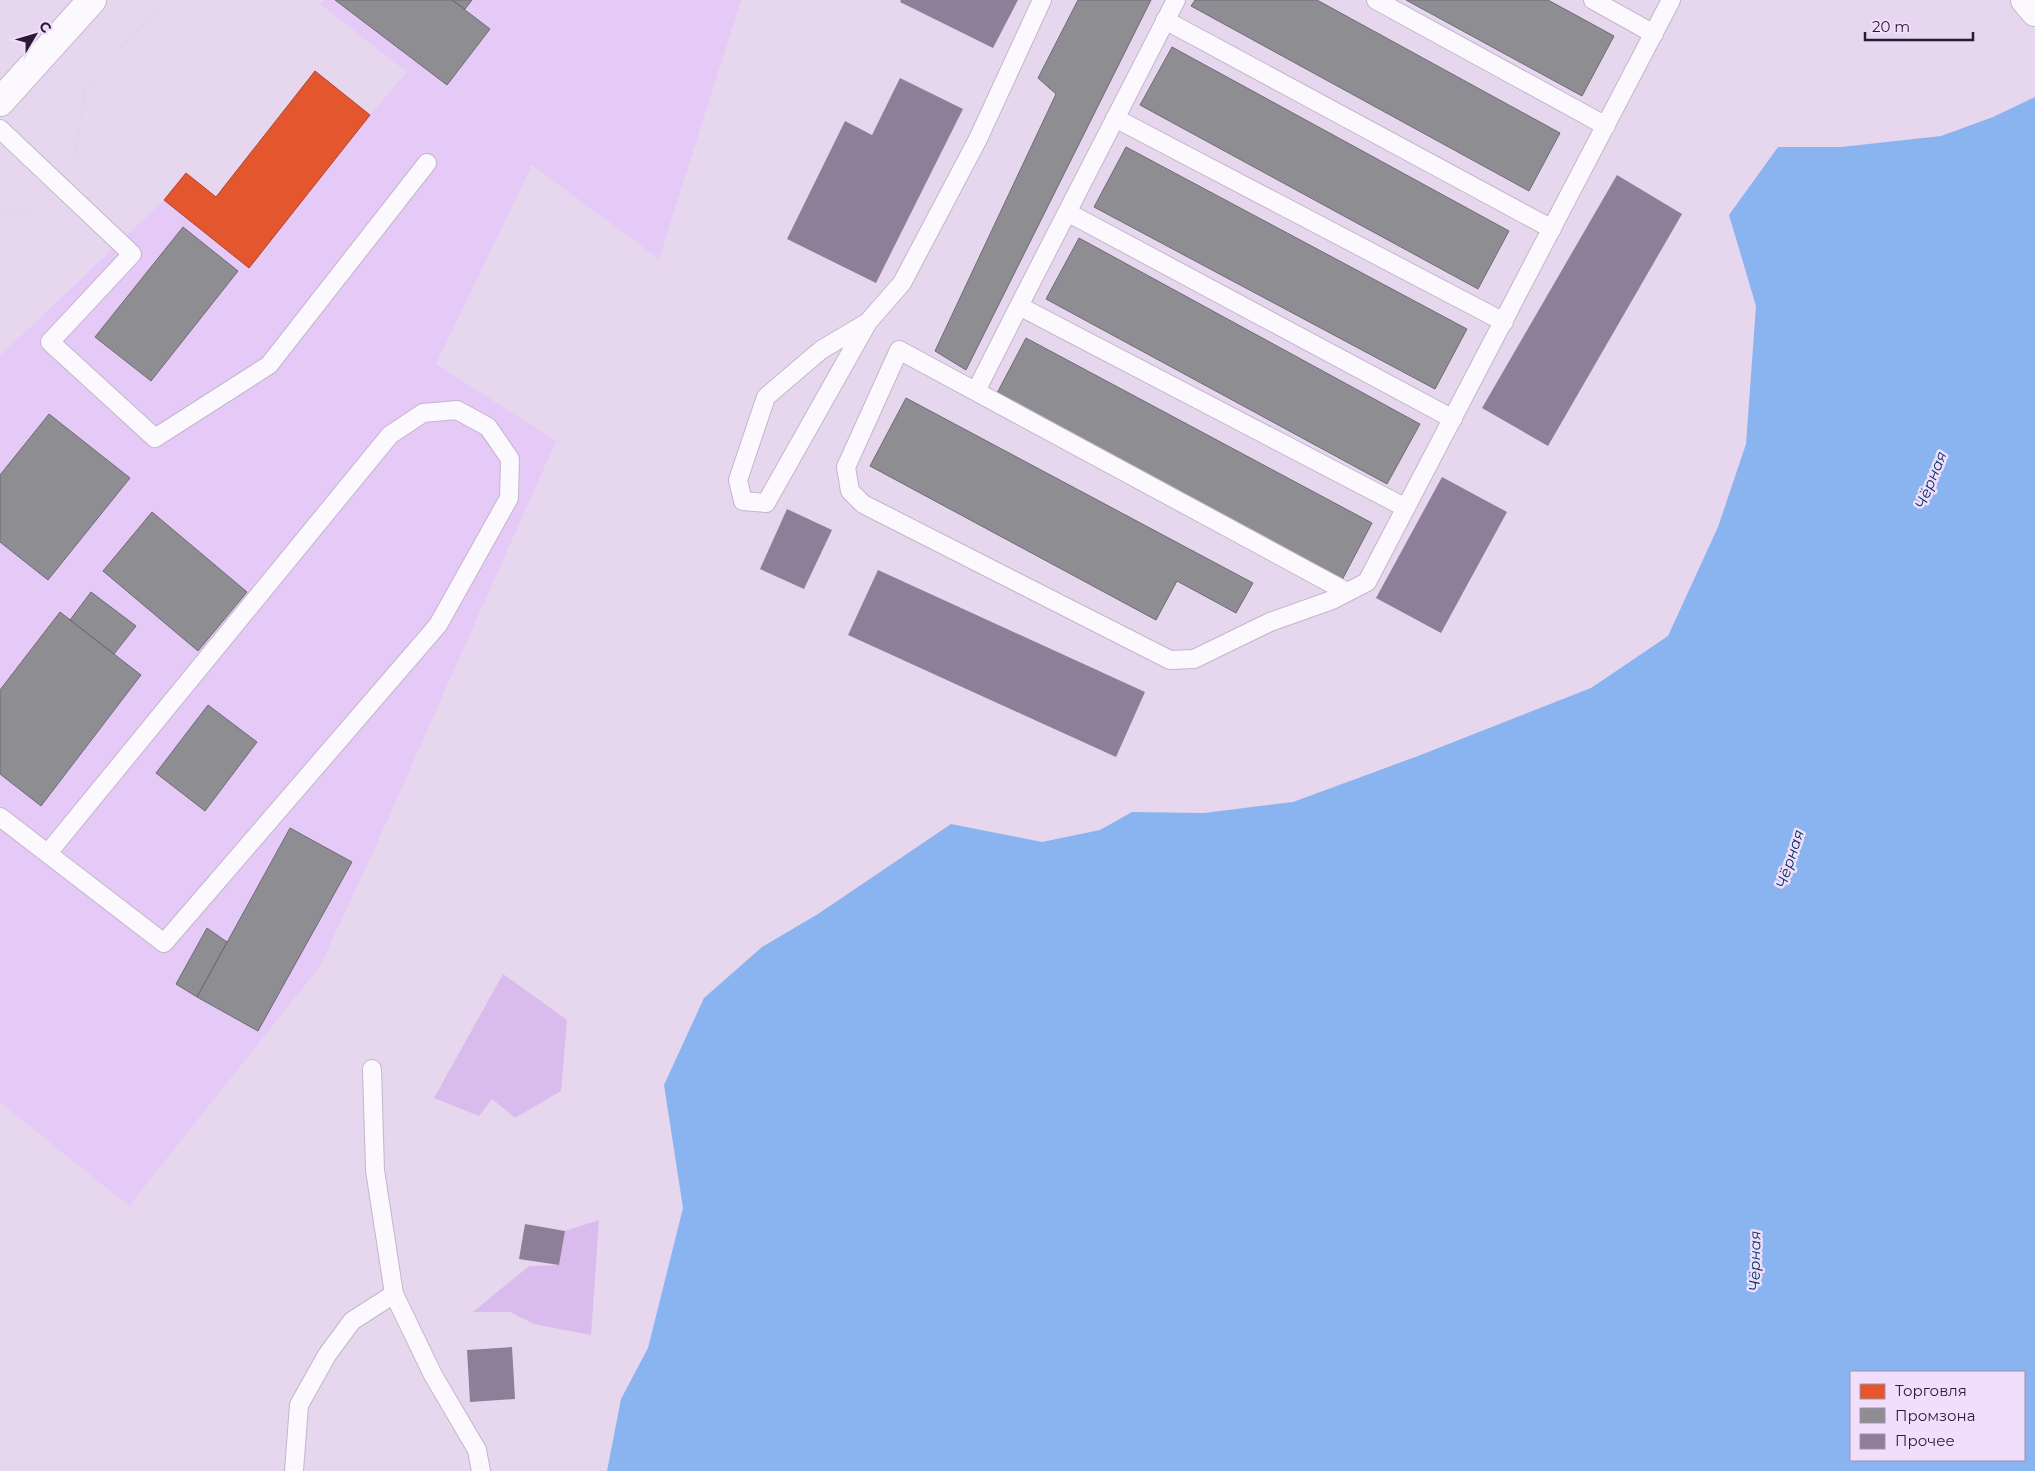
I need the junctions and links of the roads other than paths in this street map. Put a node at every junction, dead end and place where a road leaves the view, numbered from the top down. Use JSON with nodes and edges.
{"nodes":[{"id":1,"x":92,"y":0,"type":"edge"},
{"id":2,"x":1042,"y":0,"type":"edge"},
{"id":3,"x":1176,"y":0,"type":"edge"},
{"id":4,"x":1376,"y":0,"type":"edge"},
{"id":5,"x":1593,"y":0,"type":"edge"},
{"id":6,"x":1672,"y":0,"type":"edge"},
{"id":7,"x":2025,"y":0,"type":"edge"},
{"id":8,"x":2035,"y":12,"type":"edge"},
{"id":9,"x":1165,"y":20,"type":"junction"},
{"id":10,"x":1654,"y":34,"type":"junction"},
{"id":11,"x":0,"y":102,"type":"edge"},
{"id":12,"x":1115,"y":118,"type":"junction"},
{"id":13,"x":1606,"y":126,"type":"junction"},
{"id":14,"x":0,"y":129,"type":"edge"},
{"id":15,"x":427,"y":163,"type":"dead end"},
{"id":16,"x":1067,"y":212,"type":"junction"},
{"id":17,"x":1552,"y":229,"type":"junction"},
{"id":18,"x":1019,"y":306,"type":"junction"},
{"id":19,"x":868,"y":322,"type":"junction"},
{"id":20,"x":1504,"y":322,"type":"junction"},
{"id":21,"x":976,"y":392,"type":"junction"},
{"id":22,"x":1452,"y":419,"type":"junction"},
{"id":23,"x":1406,"y":508,"type":"junction"},
{"id":24,"x":1347,"y":592,"type":"junction"},
{"id":25,"x":0,"y":817,"type":"edge"},
{"id":26,"x":48,"y":853,"type":"junction"},
{"id":27,"x":372,"y":1069,"type":"dead end"},
{"id":28,"x":394,"y":1294,"type":"junction"},
{"id":29,"x":294,"y":1471,"type":"edge"},
{"id":30,"x":481,"y":1471,"type":"edge"}],
"edges":[{"from":1,"to":11,"type":"main road"},
{"from":2,"to":19,"type":"lane"},
{"from":3,"to":9,"type":"lane"},
{"from":4,"to":13,"type":"lane"},
{"from":5,"to":10,"type":"lane"},
{"from":6,"to":10,"type":"lane"},
{"from":7,"to":8,"type":"main road"},
{"from":9,"to":12,"type":"lane"},
{"from":9,"to":17,"type":"lane"},
{"from":10,"to":13,"type":"lane"},
{"from":12,"to":16,"type":"lane"},
{"from":12,"to":20,"type":"lane"},
{"from":13,"to":17,"type":"lane"},
{"from":14,"to":15,"type":"lane"},
{"from":16,"to":18,"type":"lane"},
{"from":16,"to":22,"type":"lane"},
{"from":17,"to":20,"type":"lane"},
{"from":18,"to":21,"type":"lane"},
{"from":18,"to":23,"type":"lane"},
{"from":19,"to":19,"type":"lane"},
{"from":20,"to":22,"type":"lane"},
{"from":21,"to":24,"type":"lane"},
{"from":21,"to":24,"type":"lane"},
{"from":22,"to":23,"type":"lane"},
{"from":23,"to":24,"type":"lane"},
{"from":25,"to":26,"type":"lane"},
{"from":26,"to":26,"type":"lane"},
{"from":27,"to":28,"type":"lane"},
{"from":28,"to":29,"type":"lane"},
{"from":28,"to":30,"type":"lane"}]}
